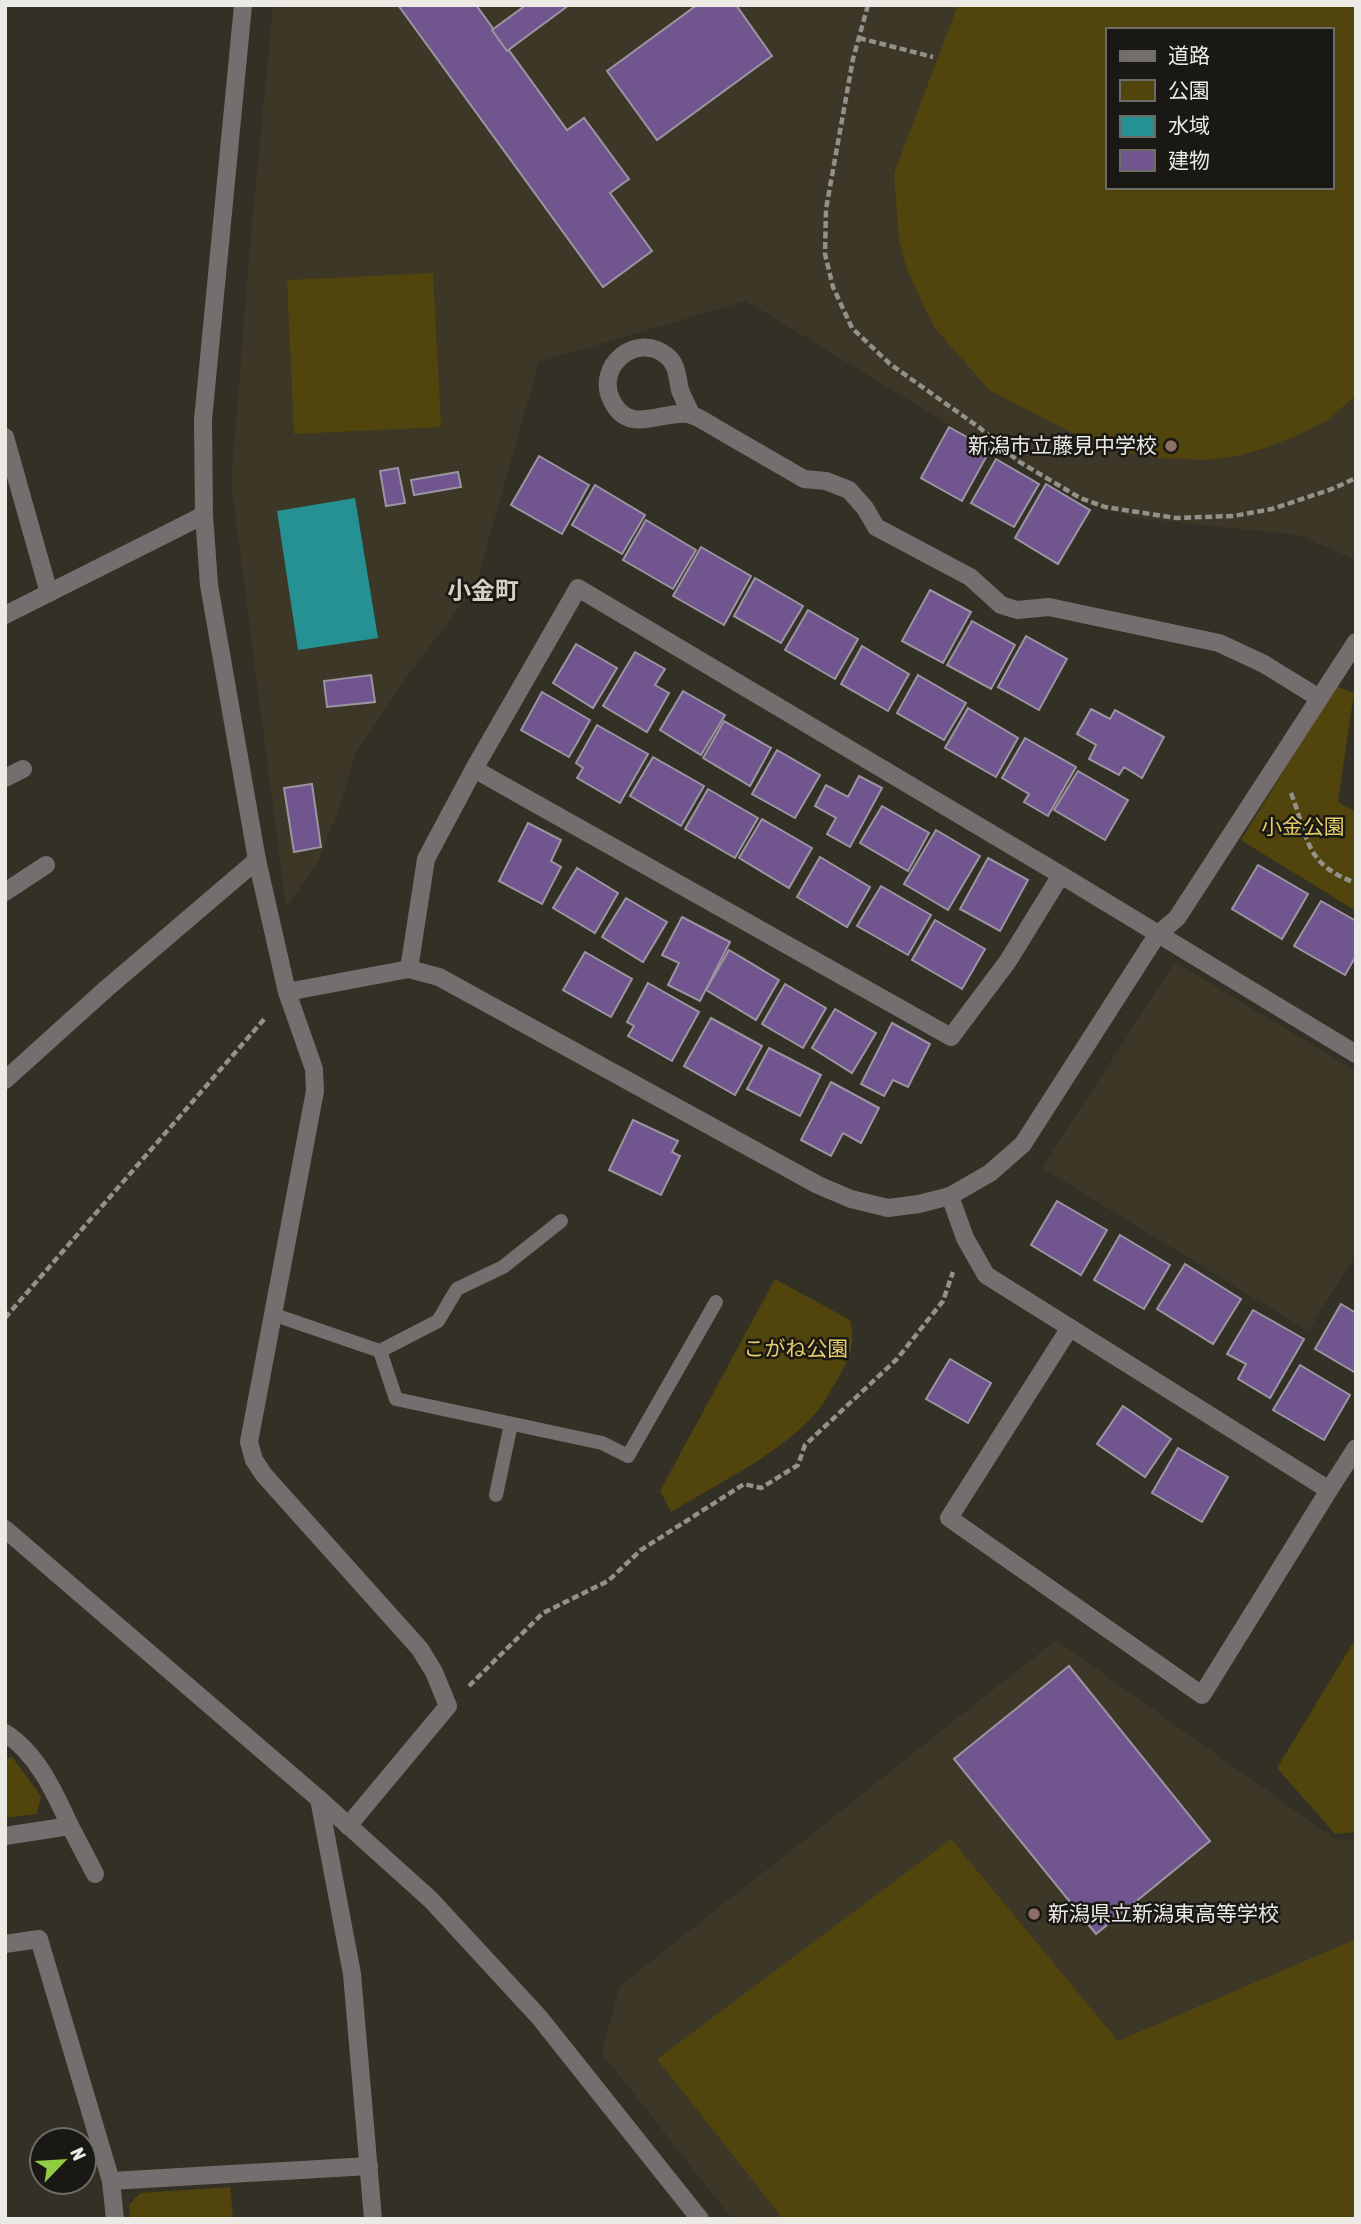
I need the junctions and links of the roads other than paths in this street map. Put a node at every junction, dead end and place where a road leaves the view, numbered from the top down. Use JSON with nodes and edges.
{"nodes":[{"id":1,"x":243,"y":5,"type":"edge"},
{"id":2,"x":691,"y":414,"type":"junction"},
{"id":3,"x":5,"y":437,"type":"edge"},
{"id":4,"x":204,"y":515,"type":"junction"},
{"id":5,"x":49,"y":593,"type":"junction"},
{"id":6,"x":5,"y":615,"type":"edge"},
{"id":7,"x":1356,"y":642,"type":"edge"},
{"id":8,"x":1319,"y":698,"type":"junction"},
{"id":9,"x":23,"y":769,"type":"dead end"},
{"id":10,"x":474,"y":769,"type":"junction"},
{"id":11,"x":5,"y":778,"type":"edge"},
{"id":12,"x":257,"y":860,"type":"junction"},
{"id":13,"x":46,"y":865,"type":"dead end"},
{"id":14,"x":1061,"y":875,"type":"junction"},
{"id":15,"x":5,"y":891,"type":"edge"},
{"id":16,"x":1157,"y":935,"type":"junction"},
{"id":17,"x":409,"y":969,"type":"junction"},
{"id":18,"x":287,"y":992,"type":"junction"},
{"id":19,"x":1356,"y":1054,"type":"edge"},
{"id":20,"x":5,"y":1080,"type":"edge"},
{"id":21,"x":950,"y":1196,"type":"junction"},
{"id":22,"x":561,"y":1221,"type":"dead end"},
{"id":23,"x":716,"y":1302,"type":"dead end"},
{"id":24,"x":272,"y":1314,"type":"junction"},
{"id":25,"x":1069,"y":1329,"type":"junction"},
{"id":26,"x":380,"y":1351,"type":"junction"},
{"id":27,"x":511,"y":1424,"type":"junction"},
{"id":28,"x":1356,"y":1448,"type":"edge"},
{"id":29,"x":1329,"y":1490,"type":"junction"},
{"id":30,"x":496,"y":1495,"type":"dead end"},
{"id":31,"x":5,"y":1530,"type":"edge"},
{"id":32,"x":5,"y":1733,"type":"edge"},
{"id":33,"x":319,"y":1799,"type":"junction"},
{"id":34,"x":70,"y":1826,"type":"junction"},
{"id":35,"x":348,"y":1826,"type":"junction"},
{"id":36,"x":5,"y":1836,"type":"edge"},
{"id":37,"x":95,"y":1874,"type":"dead end"},
{"id":38,"x":5,"y":1944,"type":"edge"},
{"id":39,"x":369,"y":2166,"type":"junction"},
{"id":40,"x":111,"y":2181,"type":"junction"},
{"id":41,"x":115,"y":2219,"type":"edge"},
{"id":42,"x":373,"y":2219,"type":"edge"},
{"id":43,"x":700,"y":2219,"type":"edge"}],
"edges":[{"from":1,"to":4,"type":"street"},
{"from":2,"to":2,"type":"street"},
{"from":2,"to":8,"type":"street"},
{"from":3,"to":5,"type":"street"},
{"from":4,"to":5,"type":"street"},
{"from":4,"to":12,"type":"street"},
{"from":5,"to":6,"type":"street"},
{"from":7,"to":8,"type":"street"},
{"from":8,"to":16,"type":"street"},
{"from":9,"to":11,"type":"street"},
{"from":10,"to":14,"type":"street"},
{"from":10,"to":14,"type":"street"},
{"from":10,"to":17,"type":"street"},
{"from":12,"to":18,"type":"street"},
{"from":12,"to":20,"type":"street"},
{"from":13,"to":15,"type":"street"},
{"from":14,"to":16,"type":"street"},
{"from":16,"to":19,"type":"street"},
{"from":16,"to":21,"type":"street"},
{"from":17,"to":18,"type":"street"},
{"from":17,"to":21,"type":"street"},
{"from":18,"to":24,"type":"street"},
{"from":21,"to":25,"type":"street"},
{"from":22,"to":26,"type":"lane"},
{"from":23,"to":27,"type":"lane"},
{"from":24,"to":26,"type":"lane"},
{"from":24,"to":35,"type":"street"},
{"from":25,"to":29,"type":"street"},
{"from":25,"to":29,"type":"street"},
{"from":26,"to":27,"type":"lane"},
{"from":27,"to":30,"type":"lane"},
{"from":28,"to":29,"type":"street"},
{"from":31,"to":33,"type":"street"},
{"from":32,"to":34,"type":"street"},
{"from":33,"to":35,"type":"street"},
{"from":33,"to":39,"type":"street"},
{"from":34,"to":36,"type":"street"},
{"from":34,"to":37,"type":"street"},
{"from":35,"to":43,"type":"street"},
{"from":38,"to":40,"type":"street"},
{"from":39,"to":40,"type":"street"},
{"from":39,"to":42,"type":"street"},
{"from":40,"to":41,"type":"street"}]}
